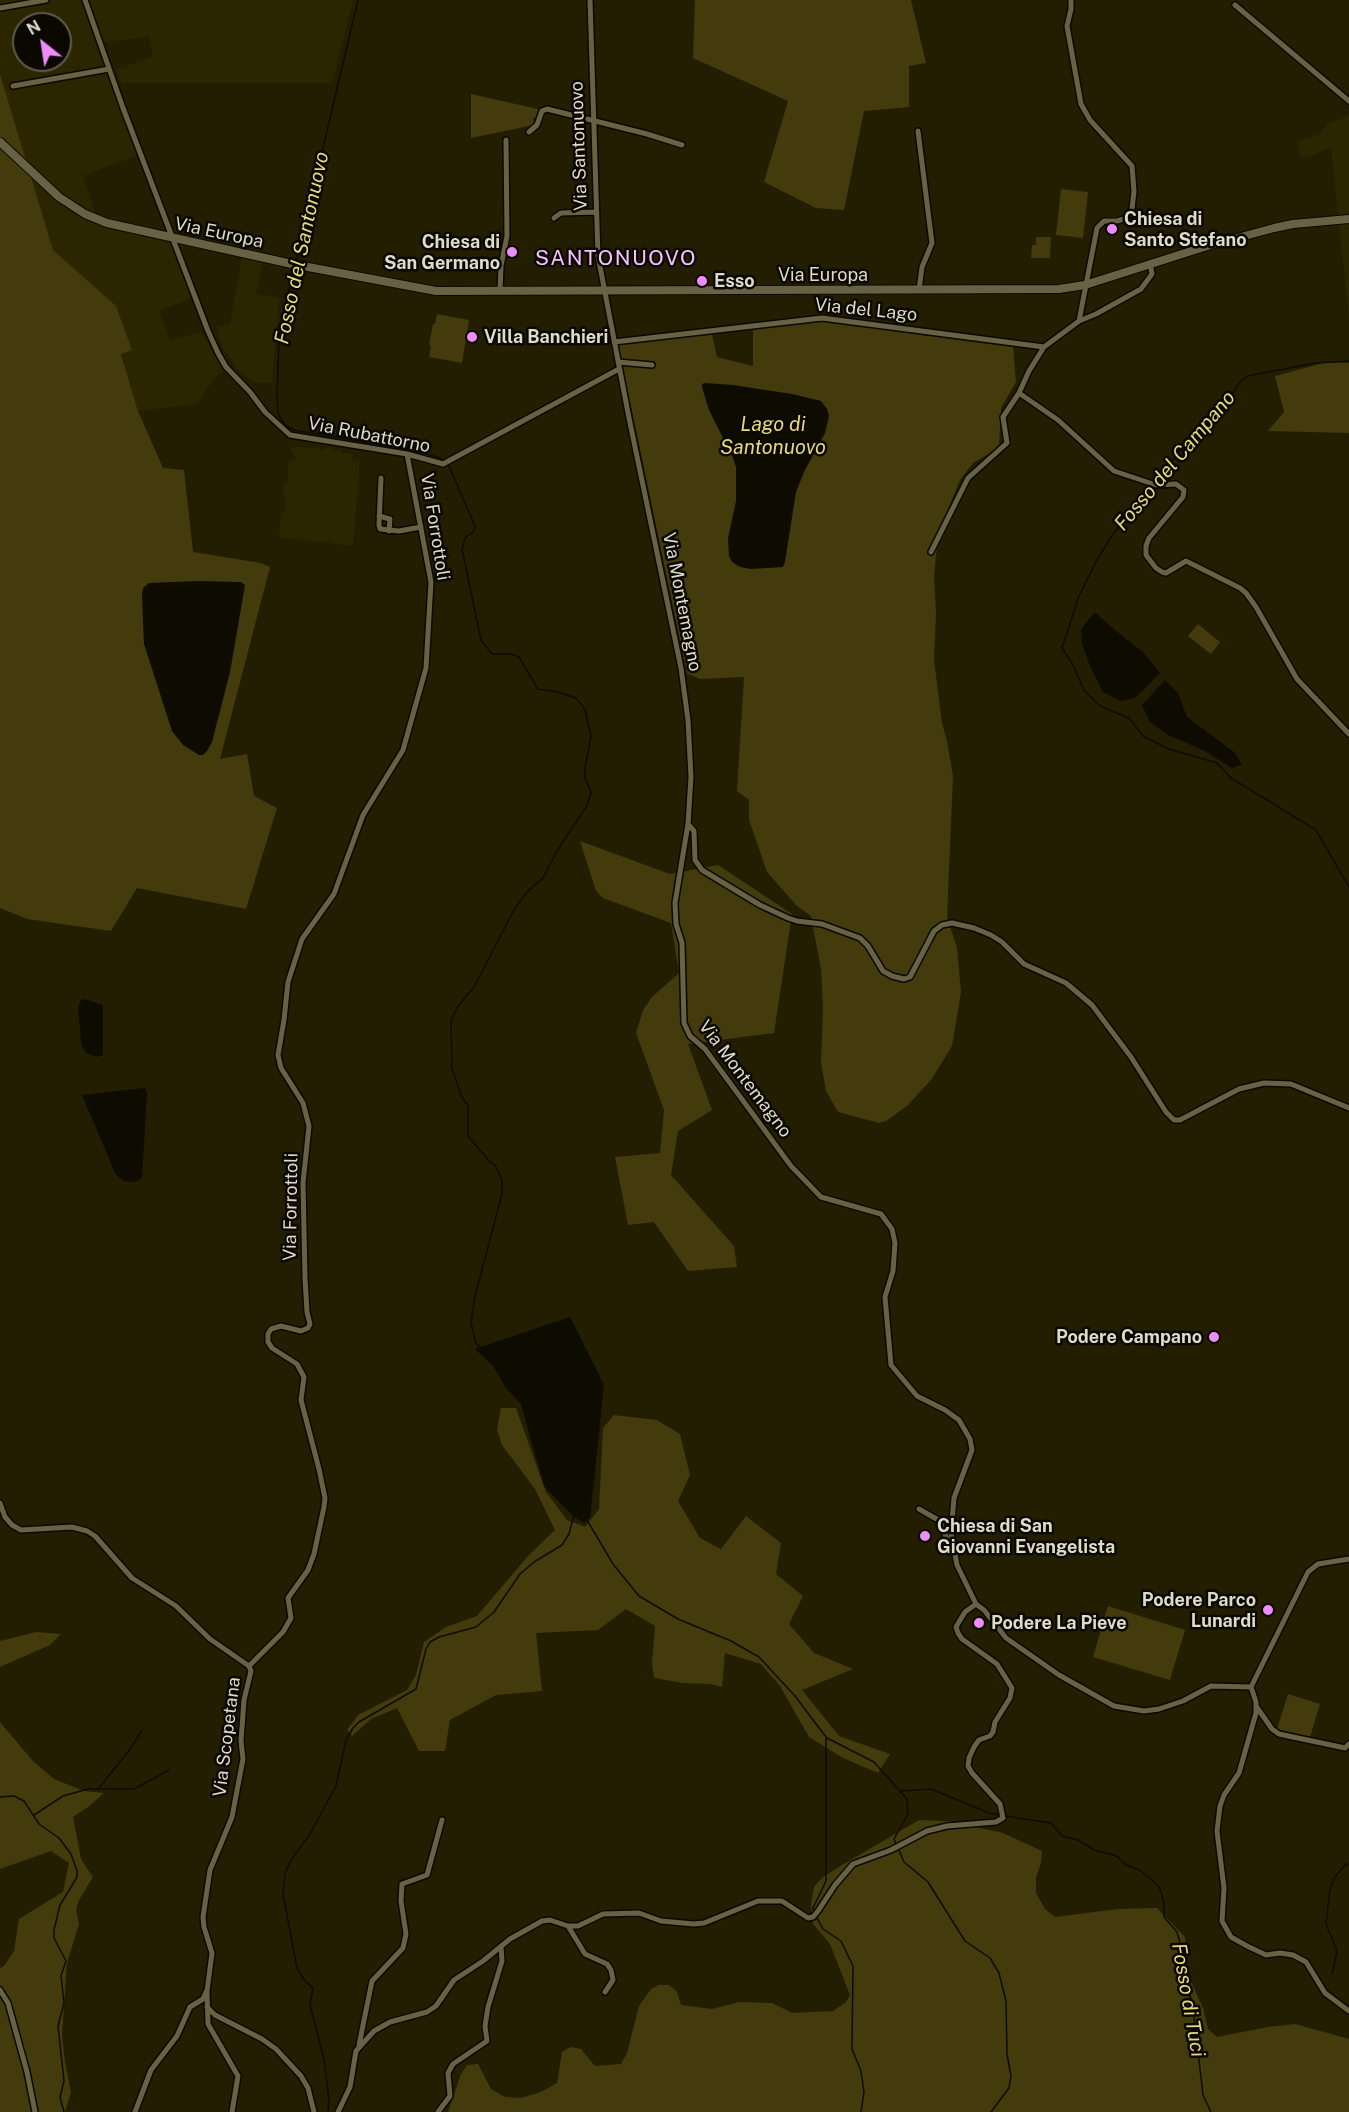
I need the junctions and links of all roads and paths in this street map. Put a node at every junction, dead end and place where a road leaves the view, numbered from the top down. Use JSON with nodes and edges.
{"nodes":[{"id":1,"x":46,"y":0,"type":"edge"},
{"id":2,"x":85,"y":0,"type":"edge"},
{"id":3,"x":590,"y":0,"type":"edge"},
{"id":4,"x":1071,"y":0,"type":"edge"},
{"id":5,"x":1235,"y":5,"type":"dead end"},
{"id":6,"x":0,"y":8,"type":"edge"},
{"id":7,"x":109,"y":69,"type":"junction"},
{"id":8,"x":14,"y":86,"type":"dead end"},
{"id":9,"x":1349,"y":101,"type":"edge"},
{"id":10,"x":593,"y":120,"type":"junction"},
{"id":11,"x":918,"y":131,"type":"dead end"},
{"id":12,"x":529,"y":132,"type":"dead end"},
{"id":13,"x":506,"y":140,"type":"dead end"},
{"id":14,"x":0,"y":142,"type":"edge"},
{"id":15,"x":682,"y":145,"type":"dead end"},
{"id":16,"x":596,"y":212,"type":"junction"},
{"id":17,"x":554,"y":218,"type":"dead end"},
{"id":18,"x":1349,"y":219,"type":"edge"},
{"id":19,"x":174,"y":239,"type":"junction"},
{"id":20,"x":1150,"y":263,"type":"junction"},
{"id":21,"x":1085,"y":285,"type":"junction"},
{"id":22,"x":919,"y":290,"type":"junction"},
{"id":23,"x":500,"y":291,"type":"junction"},
{"id":24,"x":603,"y":291,"type":"junction"},
{"id":25,"x":1079,"y":321,"type":"junction"},
{"id":26,"x":614,"y":342,"type":"junction"},
{"id":27,"x":1044,"y":347,"type":"junction"},
{"id":28,"x":652,"y":365,"type":"dead end"},
{"id":29,"x":618,"y":366,"type":"junction"},
{"id":30,"x":1019,"y":393,"type":"junction"},
{"id":31,"x":407,"y":454,"type":"junction"},
{"id":32,"x":381,"y":478,"type":"dead end"},
{"id":33,"x":379,"y":516,"type":"junction"},
{"id":34,"x":421,"y":527,"type":"junction"},
{"id":35,"x":389,"y":531,"type":"junction"},
{"id":36,"x":931,"y":552,"type":"dead end"},
{"id":37,"x":1349,"y":734,"type":"edge"},
{"id":38,"x":688,"y":824,"type":"junction"},
{"id":39,"x":1349,"y":1108,"type":"edge"},
{"id":40,"x":0,"y":1503,"type":"edge"},
{"id":41,"x":919,"y":1509,"type":"dead end"},
{"id":42,"x":1349,"y":1559,"type":"edge"},
{"id":43,"x":957,"y":1565,"type":"junction"},
{"id":44,"x":976,"y":1604,"type":"junction"},
{"id":45,"x":249,"y":1666,"type":"junction"},
{"id":46,"x":1251,"y":1688,"type":"junction"},
{"id":47,"x":1256,"y":1706,"type":"junction"},
{"id":48,"x":1349,"y":1744,"type":"edge"},
{"id":49,"x":442,"y":1820,"type":"dead end"},
{"id":50,"x":568,"y":1926,"type":"junction"},
{"id":51,"x":501,"y":1946,"type":"junction"},
{"id":52,"x":0,"y":1990,"type":"edge"},
{"id":53,"x":207,"y":1991,"type":"junction"},
{"id":54,"x":605,"y":1992,"type":"dead end"},
{"id":55,"x":207,"y":2007,"type":"junction"},
{"id":56,"x":1349,"y":2011,"type":"edge"},
{"id":57,"x":358,"y":2047,"type":"junction"},
{"id":58,"x":34,"y":2112,"type":"edge"},
{"id":59,"x":135,"y":2112,"type":"edge"},
{"id":60,"x":232,"y":2112,"type":"edge"},
{"id":61,"x":314,"y":2112,"type":"edge"},
{"id":62,"x":338,"y":2112,"type":"edge"},
{"id":63,"x":438,"y":2112,"type":"edge"}],
"edges":[{"from":1,"to":6,"type":"street"},
{"from":2,"to":7,"type":"street","name":"Via Rubattorno"},
{"from":3,"to":10,"type":"street","name":"Via Santonuovo"},
{"from":4,"to":21,"type":"street"},
{"from":5,"to":9,"type":"street"},
{"from":7,"to":8,"type":"street"},
{"from":7,"to":19,"type":"street","name":"Via Rubattorno"},
{"from":10,"to":12,"type":"street"},
{"from":10,"to":15,"type":"street"},
{"from":10,"to":16,"type":"street","name":"Via Santonuovo"},
{"from":11,"to":22,"type":"street"},
{"from":13,"to":23,"type":"street"},
{"from":14,"to":19,"type":"main road","name":"Via Europa"},
{"from":16,"to":17,"type":"street"},
{"from":16,"to":24,"type":"street","name":"Via Santonuovo"},
{"from":18,"to":20,"type":"main road","name":"Via Europa"},
{"from":19,"to":23,"type":"main road","name":"Via Europa"},
{"from":19,"to":31,"type":"street","name":"Via Rubattorno"},
{"from":20,"to":21,"type":"main road","name":"Via Europa"},
{"from":20,"to":25,"type":"street"},
{"from":21,"to":22,"type":"main road","name":"Via Europa"},
{"from":21,"to":25,"type":"street"},
{"from":22,"to":24,"type":"main road","name":"Via Europa"},
{"from":23,"to":24,"type":"main road","name":"Via Europa"},
{"from":24,"to":26,"type":"street","name":"Via Montemagno"},
{"from":25,"to":27,"type":"street"},
{"from":26,"to":27,"type":"street","name":"Via del Lago"},
{"from":26,"to":29,"type":"street","name":"Via Montemagno"},
{"from":27,"to":30,"type":"street"},
{"from":28,"to":29,"type":"street"},
{"from":29,"to":31,"type":"street","name":"Via Rubattorno"},
{"from":29,"to":38,"type":"street","name":"Via Montemagno"},
{"from":30,"to":36,"type":"street"},
{"from":30,"to":37,"type":"street"},
{"from":31,"to":34,"type":"street","name":"Via Forrottoli"},
{"from":32,"to":33,"type":"street"},
{"from":33,"to":35,"type":"street"},
{"from":33,"to":35,"type":"street"},
{"from":34,"to":35,"type":"street"},
{"from":34,"to":45,"type":"street","name":"Via Forrottoli"},
{"from":38,"to":39,"type":"street"},
{"from":38,"to":43,"type":"street","name":"Via Montemagno"},
{"from":40,"to":45,"type":"street","name":"Via Scopetana"},
{"from":41,"to":43,"type":"street"},
{"from":42,"to":46,"type":"street"},
{"from":43,"to":44,"type":"street","name":"Via Montemagno"},
{"from":44,"to":46,"type":"street","name":"Via Montemagno"},
{"from":44,"to":50,"type":"street"},
{"from":45,"to":53,"type":"street","name":"Via Scopetana"},
{"from":46,"to":47,"type":"street"},
{"from":47,"to":48,"type":"street"},
{"from":47,"to":56,"type":"street"},
{"from":49,"to":57,"type":"street"},
{"from":50,"to":51,"type":"street"},
{"from":50,"to":54,"type":"street"},
{"from":51,"to":57,"type":"street"},
{"from":51,"to":63,"type":"street"},
{"from":52,"to":58,"type":"street"},
{"from":53,"to":55,"type":"street","name":"Via Scopetana"},
{"from":53,"to":59,"type":"street"},
{"from":55,"to":60,"type":"street","name":"Via Scopetana"},
{"from":55,"to":61,"type":"street"},
{"from":57,"to":62,"type":"street"}]}
